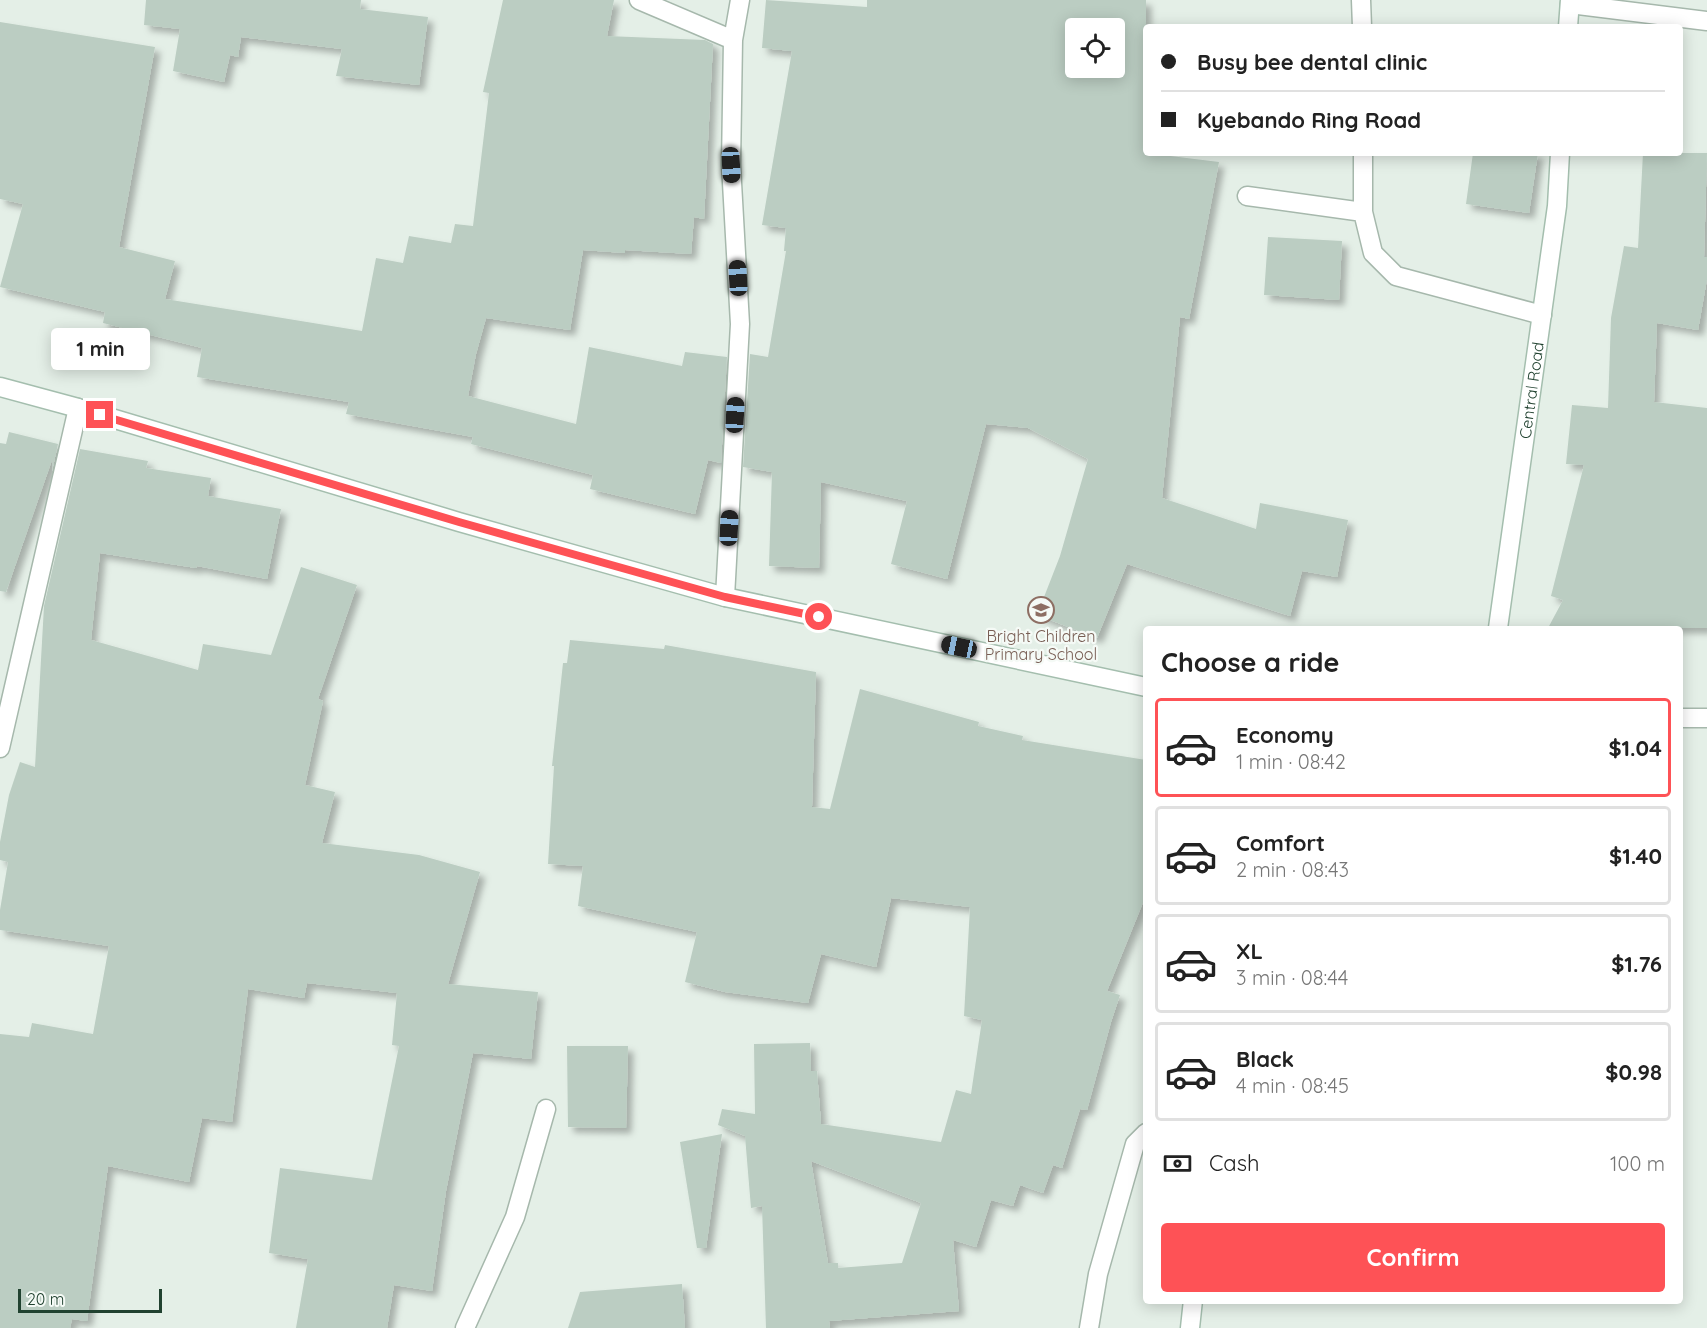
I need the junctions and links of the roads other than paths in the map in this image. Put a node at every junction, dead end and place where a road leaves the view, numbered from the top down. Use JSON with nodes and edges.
{"nodes":[{"id":1,"x":639,"y":0,"type":"edge"},
{"id":2,"x":740,"y":0,"type":"edge"},
{"id":3,"x":1361,"y":0,"type":"edge"},
{"id":4,"x":1570,"y":2,"type":"edge"},
{"id":5,"x":1707,"y":21,"type":"edge"},
{"id":6,"x":1362,"y":24,"type":"edge"},
{"id":7,"x":1568,"y":24,"type":"edge"},
{"id":8,"x":733,"y":40,"type":"junction"},
{"id":9,"x":1363,"y":156,"type":"edge"},
{"id":10,"x":1560,"y":156,"type":"edge"},
{"id":11,"x":1247,"y":196,"type":"dead end"},
{"id":12,"x":1363,"y":212,"type":"junction"},
{"id":13,"x":1542,"y":315,"type":"junction"},
{"id":14,"x":0,"y":387,"type":"edge"},
{"id":15,"x":78,"y":408,"type":"junction"},
{"id":16,"x":725,"y":597,"type":"junction"},
{"id":17,"x":1498,"y":626,"type":"edge"},
{"id":18,"x":1143,"y":686,"type":"edge"},
{"id":19,"x":1683,"y":718,"type":"edge"},
{"id":20,"x":1707,"y":718,"type":"edge"},
{"id":21,"x":0,"y":748,"type":"edge"},
{"id":22,"x":546,"y":1109,"type":"dead end"},
{"id":23,"x":1143,"y":1136,"type":"edge"},
{"id":24,"x":1193,"y":1304,"type":"edge"},
{"id":25,"x":465,"y":1328,"type":"edge"},
{"id":26,"x":1089,"y":1328,"type":"edge"},
{"id":27,"x":1190,"y":1328,"type":"edge"}],
"edges":[{"from":1,"to":8,"type":"street"},
{"from":2,"to":8,"type":"street"},
{"from":3,"to":6,"type":"street"},
{"from":4,"to":5,"type":"street"},
{"from":4,"to":7,"type":"street"},
{"from":8,"to":16,"type":"street"},
{"from":9,"to":12,"type":"street"},
{"from":10,"to":13,"type":"street","name":"Central Road"},
{"from":11,"to":12,"type":"street"},
{"from":12,"to":13,"type":"street"},
{"from":13,"to":17,"type":"street","name":"Central Road"},
{"from":14,"to":15,"type":"street"},
{"from":15,"to":16,"type":"street"},
{"from":15,"to":21,"type":"street"},
{"from":16,"to":18,"type":"street"},
{"from":19,"to":20,"type":"street"},
{"from":22,"to":25,"type":"street"},
{"from":23,"to":26,"type":"street"},
{"from":24,"to":27,"type":"street"}]}
